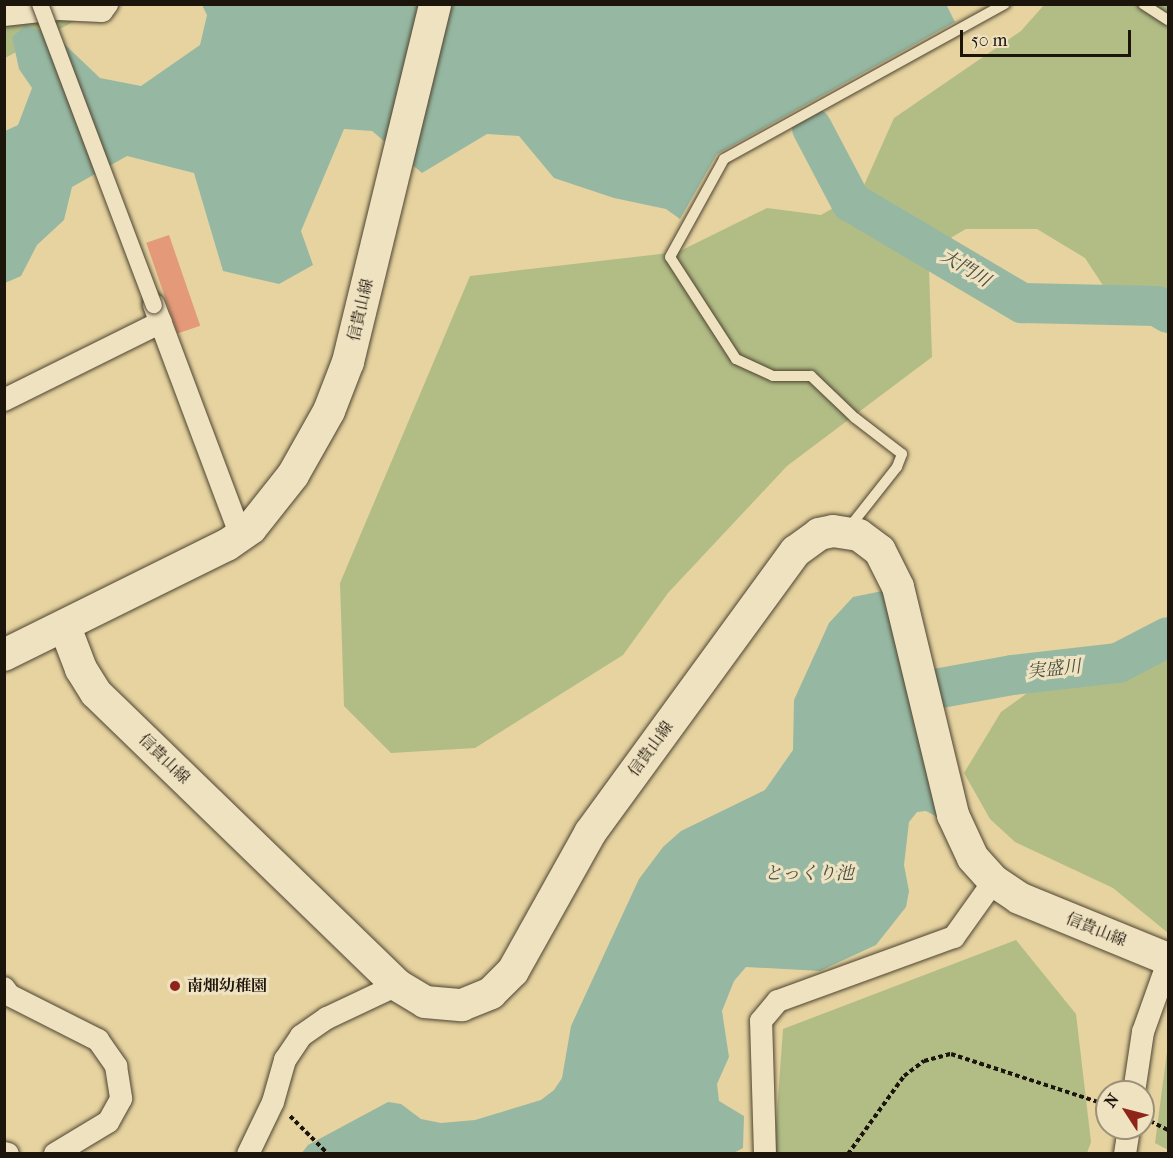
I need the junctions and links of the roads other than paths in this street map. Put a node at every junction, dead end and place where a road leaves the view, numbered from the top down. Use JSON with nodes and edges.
{"nodes":[{"id":1,"x":40,"y":4,"type":"edge"},
{"id":2,"x":107,"y":4,"type":"edge"},
{"id":3,"x":435,"y":4,"type":"edge"},
{"id":4,"x":1005,"y":4,"type":"edge"},
{"id":5,"x":1143,"y":4,"type":"edge"},
{"id":6,"x":4,"y":15,"type":"edge"},
{"id":7,"x":1168,"y":20,"type":"edge"},
{"id":8,"x":158,"y":314,"type":"junction"},
{"id":9,"x":4,"y":400,"type":"edge"},
{"id":10,"x":847,"y":532,"type":"junction"},
{"id":11,"x":241,"y":536,"type":"junction"},
{"id":12,"x":65,"y":627,"type":"junction"},
{"id":13,"x":4,"y":655,"type":"edge"},
{"id":14,"x":994,"y":881,"type":"junction"},
{"id":15,"x":1168,"y":960,"type":"edge"},
{"id":16,"x":397,"y":985,"type":"junction"},
{"id":17,"x":4,"y":988,"type":"edge"},
{"id":18,"x":1136,"y":1080,"type":"edge"},
{"id":19,"x":55,"y":1154,"type":"edge"},
{"id":20,"x":248,"y":1154,"type":"edge"},
{"id":21,"x":765,"y":1154,"type":"edge"}],
"edges":[{"from":1,"to":8,"type":"street","bridge":true},
{"from":2,"to":6,"type":"street"},
{"from":3,"to":11,"type":"main road","name":"信貴山線"},
{"from":4,"to":10,"type":"lane"},
{"from":5,"to":7,"type":"lane"},
{"from":8,"to":9,"type":"street"},
{"from":8,"to":11,"type":"street"},
{"from":10,"to":14,"type":"main road","name":"信貴山線"},
{"from":10,"to":16,"type":"main road","name":"信貴山線"},
{"from":11,"to":12,"type":"main road","name":"信貴山線"},
{"from":12,"to":13,"type":"main road","name":"信貴山線"},
{"from":12,"to":16,"type":"main road","name":"信貴山線"},
{"from":14,"to":15,"type":"main road","name":"信貴山線"},
{"from":14,"to":21,"type":"street"},
{"from":15,"to":18,"type":"street"},
{"from":16,"to":20,"type":"street"},
{"from":17,"to":19,"type":"street"}]}
